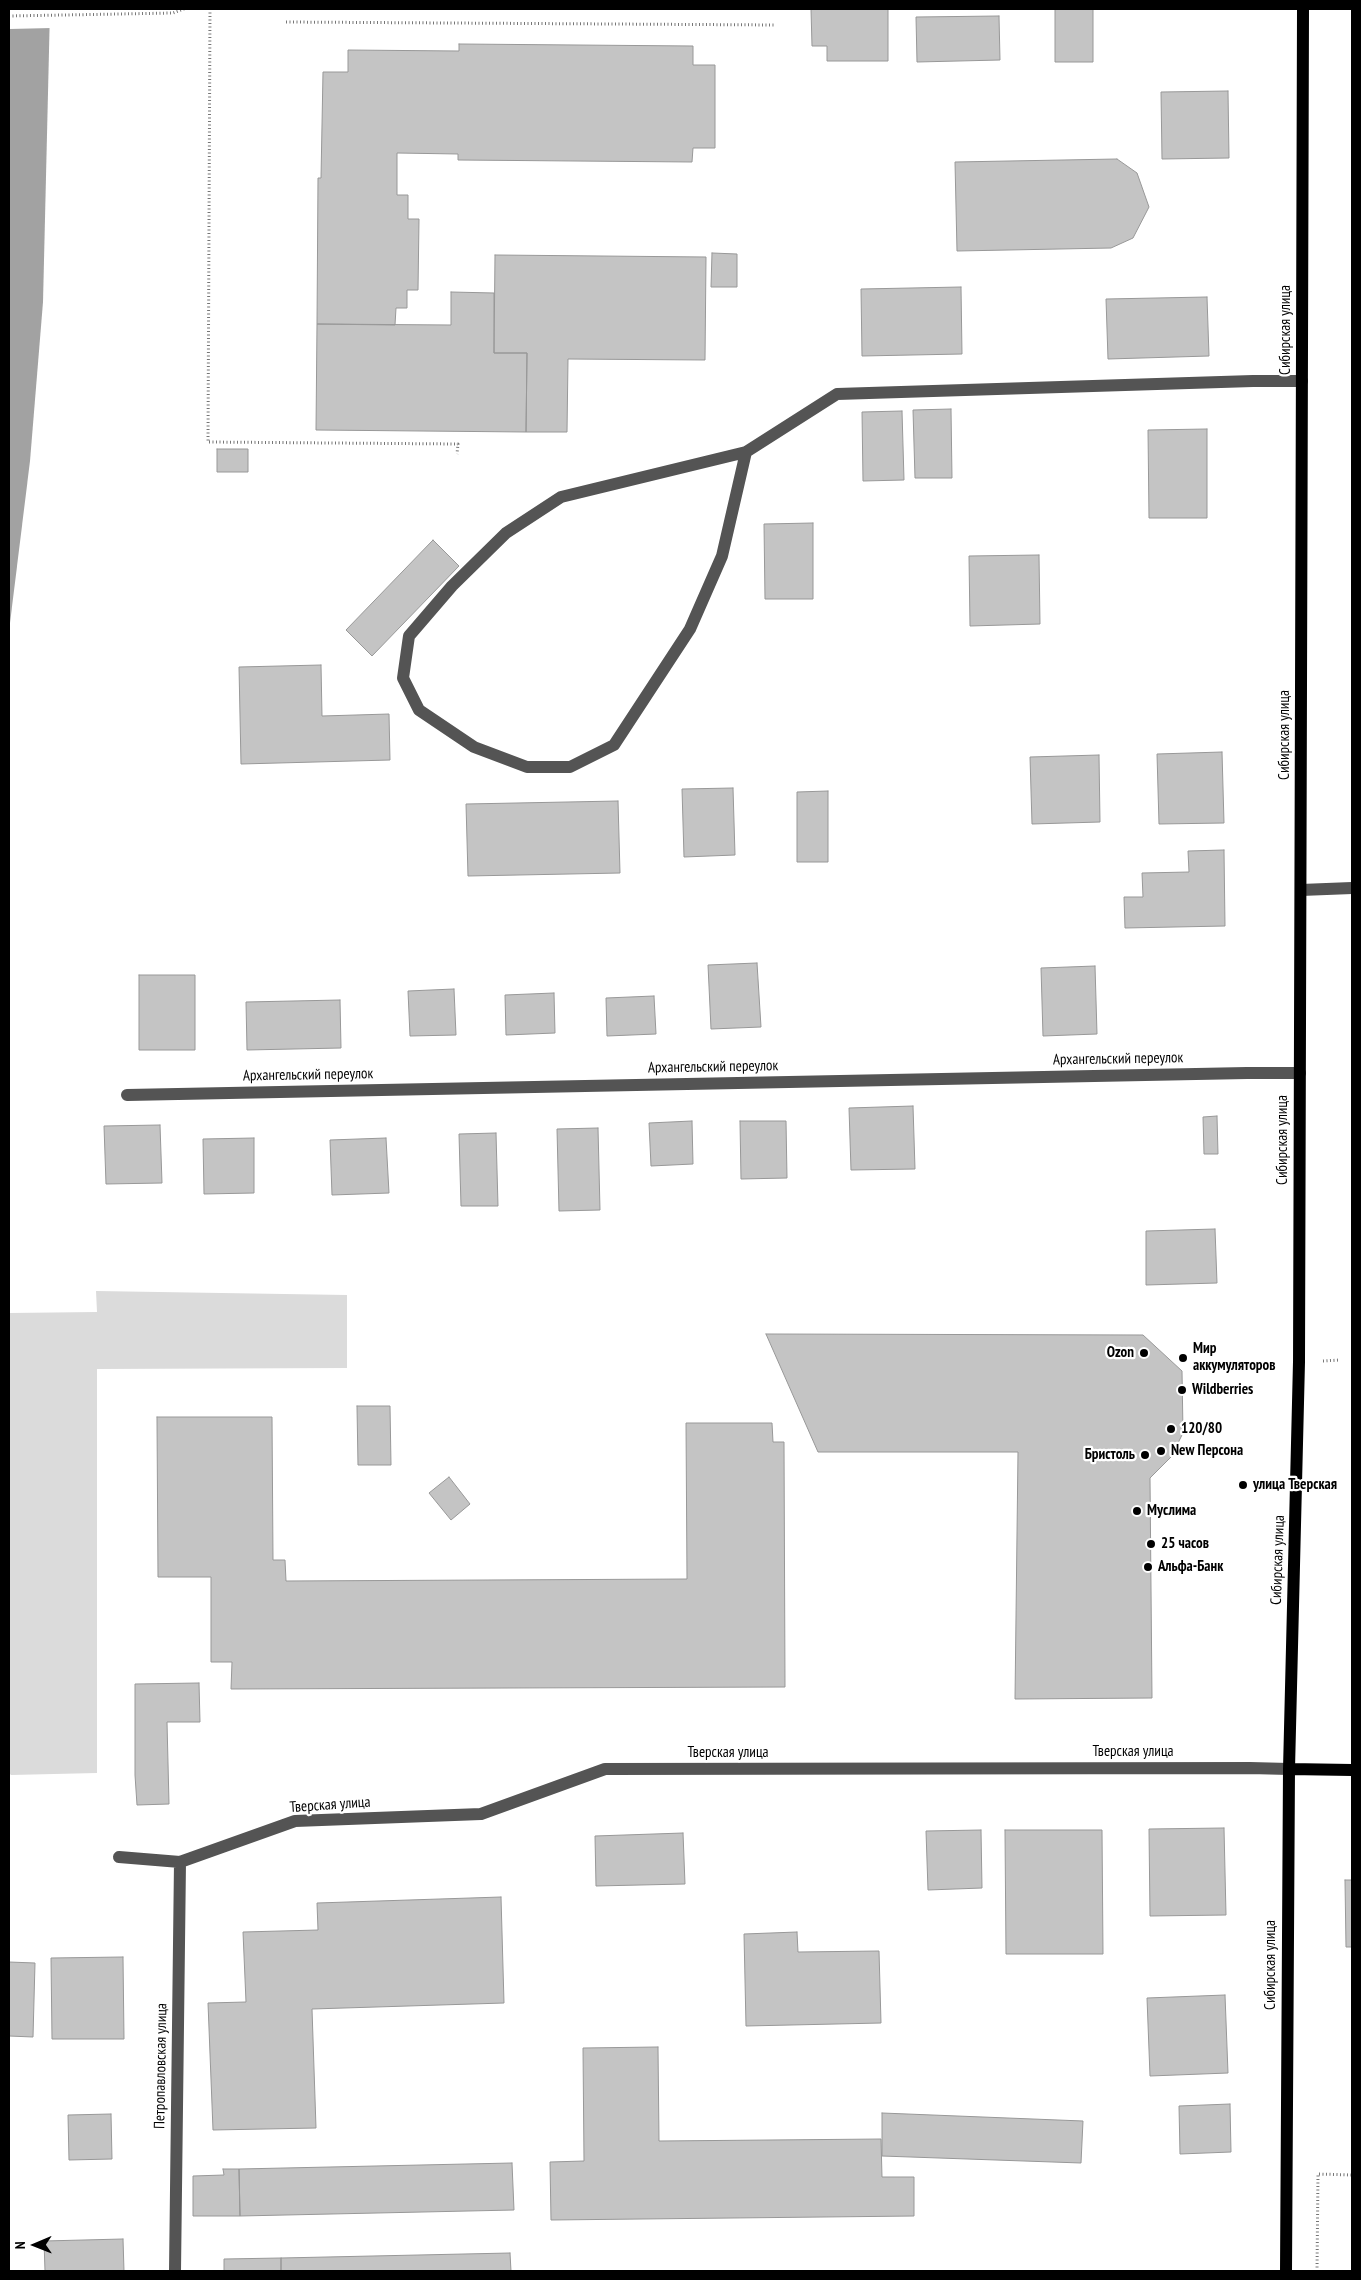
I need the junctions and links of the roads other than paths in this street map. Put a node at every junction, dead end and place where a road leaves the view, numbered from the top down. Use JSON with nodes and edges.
{"nodes":[{"id":1,"x":1303,"y":9,"type":"edge"},
{"id":2,"x":1302,"y":381,"type":"junction"},
{"id":3,"x":746,"y":452,"type":"junction"},
{"id":4,"x":1352,"y":888,"type":"edge"},
{"id":5,"x":1301,"y":890,"type":"junction"},
{"id":6,"x":1300,"y":1073,"type":"junction"},
{"id":7,"x":127,"y":1095,"type":"dead end"},
{"id":8,"x":1289,"y":1769,"type":"junction"},
{"id":9,"x":1352,"y":1770,"type":"edge"},
{"id":10,"x":119,"y":1857,"type":"dead end"},
{"id":11,"x":180,"y":1862,"type":"junction"},
{"id":12,"x":175,"y":2271,"type":"edge"},
{"id":13,"x":1286,"y":2271,"type":"edge"}],
"edges":[{"from":1,"to":2,"type":"main road","name":"Сибирская улица"},
{"from":2,"to":3,"type":"street"},
{"from":2,"to":5,"type":"main road","name":"Сибирская улица"},
{"from":3,"to":3,"type":"street"},
{"from":4,"to":5,"type":"street"},
{"from":5,"to":6,"type":"main road","name":"Сибирская улица"},
{"from":6,"to":7,"type":"street","name":"Архангельский переулок"},
{"from":6,"to":8,"type":"main road","name":"Сибирская улица"},
{"from":8,"to":9,"type":"main road","name":"Тверская улица"},
{"from":8,"to":11,"type":"street","name":"Тверская улица"},
{"from":8,"to":13,"type":"main road","name":"Сибирская улица"},
{"from":10,"to":11,"type":"street","name":"Тверская улица"},
{"from":11,"to":12,"type":"street","name":"Петропавловская улица"}]}
